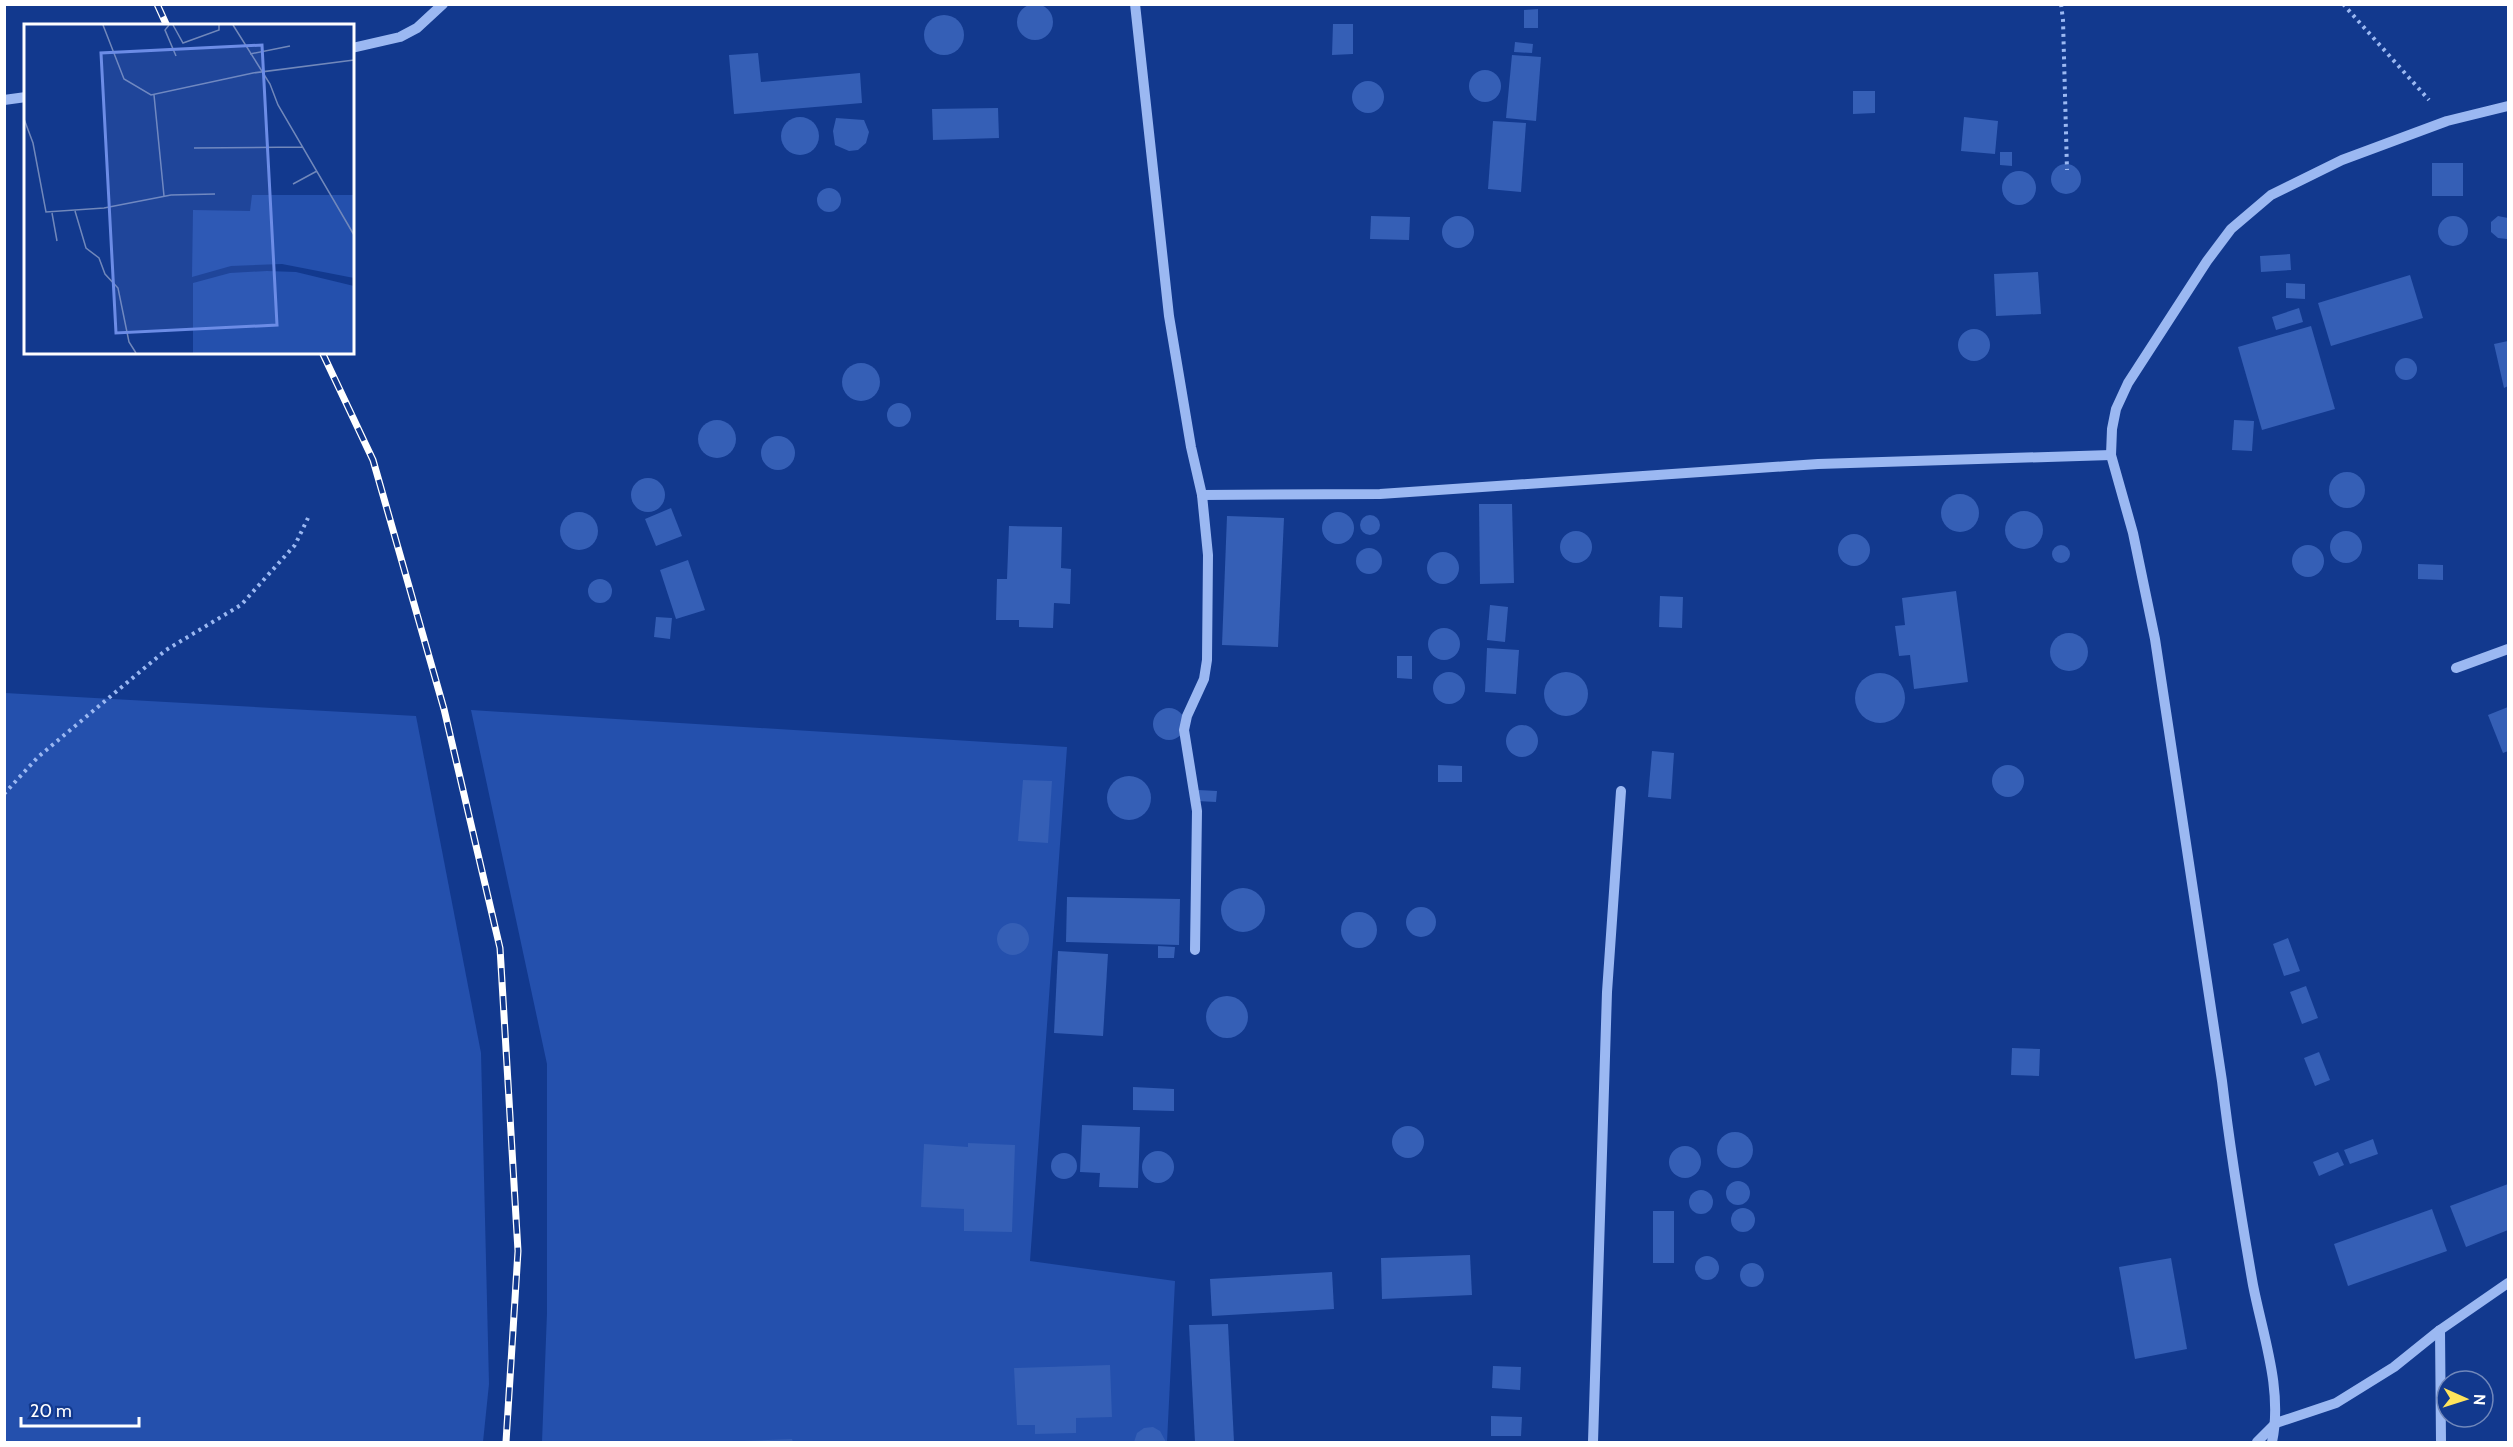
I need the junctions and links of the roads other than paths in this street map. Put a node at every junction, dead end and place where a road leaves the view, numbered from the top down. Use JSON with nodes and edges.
{"nodes":[{"id":1,"x":442,"y":4,"type":"edge"},
{"id":2,"x":1135,"y":4,"type":"edge"},
{"id":3,"x":354,"y":48,"type":"edge"},
{"id":4,"x":24,"y":97,"type":"edge"},
{"id":5,"x":4,"y":100,"type":"edge"},
{"id":6,"x":2508,"y":106,"type":"edge"},
{"id":7,"x":2111,"y":454,"type":"junction"},
{"id":8,"x":1202,"y":495,"type":"junction"},
{"id":9,"x":2508,"y":649,"type":"edge"},
{"id":10,"x":2456,"y":668,"type":"dead end"},
{"id":11,"x":1621,"y":791,"type":"dead end"},
{"id":12,"x":1196,"y":950,"type":"dead end"},
{"id":13,"x":2508,"y":1283,"type":"edge"},
{"id":14,"x":2440,"y":1330,"type":"junction"},
{"id":15,"x":2276,"y":1423,"type":"junction"},
{"id":16,"x":1593,"y":1443,"type":"edge"},
{"id":17,"x":2258,"y":1443,"type":"edge"},
{"id":18,"x":2272,"y":1443,"type":"edge"},
{"id":19,"x":2440,"y":1443,"type":"edge"}],
"edges":[{"from":1,"to":3,"type":"street"},
{"from":2,"to":8,"type":"street"},
{"from":4,"to":5,"type":"street"},
{"from":6,"to":7,"type":"street"},
{"from":7,"to":8,"type":"street"},
{"from":7,"to":15,"type":"street"},
{"from":8,"to":12,"type":"street"},
{"from":9,"to":10,"type":"street"},
{"from":11,"to":16,"type":"street"},
{"from":13,"to":14,"type":"street"},
{"from":14,"to":15,"type":"street"},
{"from":14,"to":19,"type":"street"},
{"from":15,"to":17,"type":"street"},
{"from":15,"to":18,"type":"street"}]}
